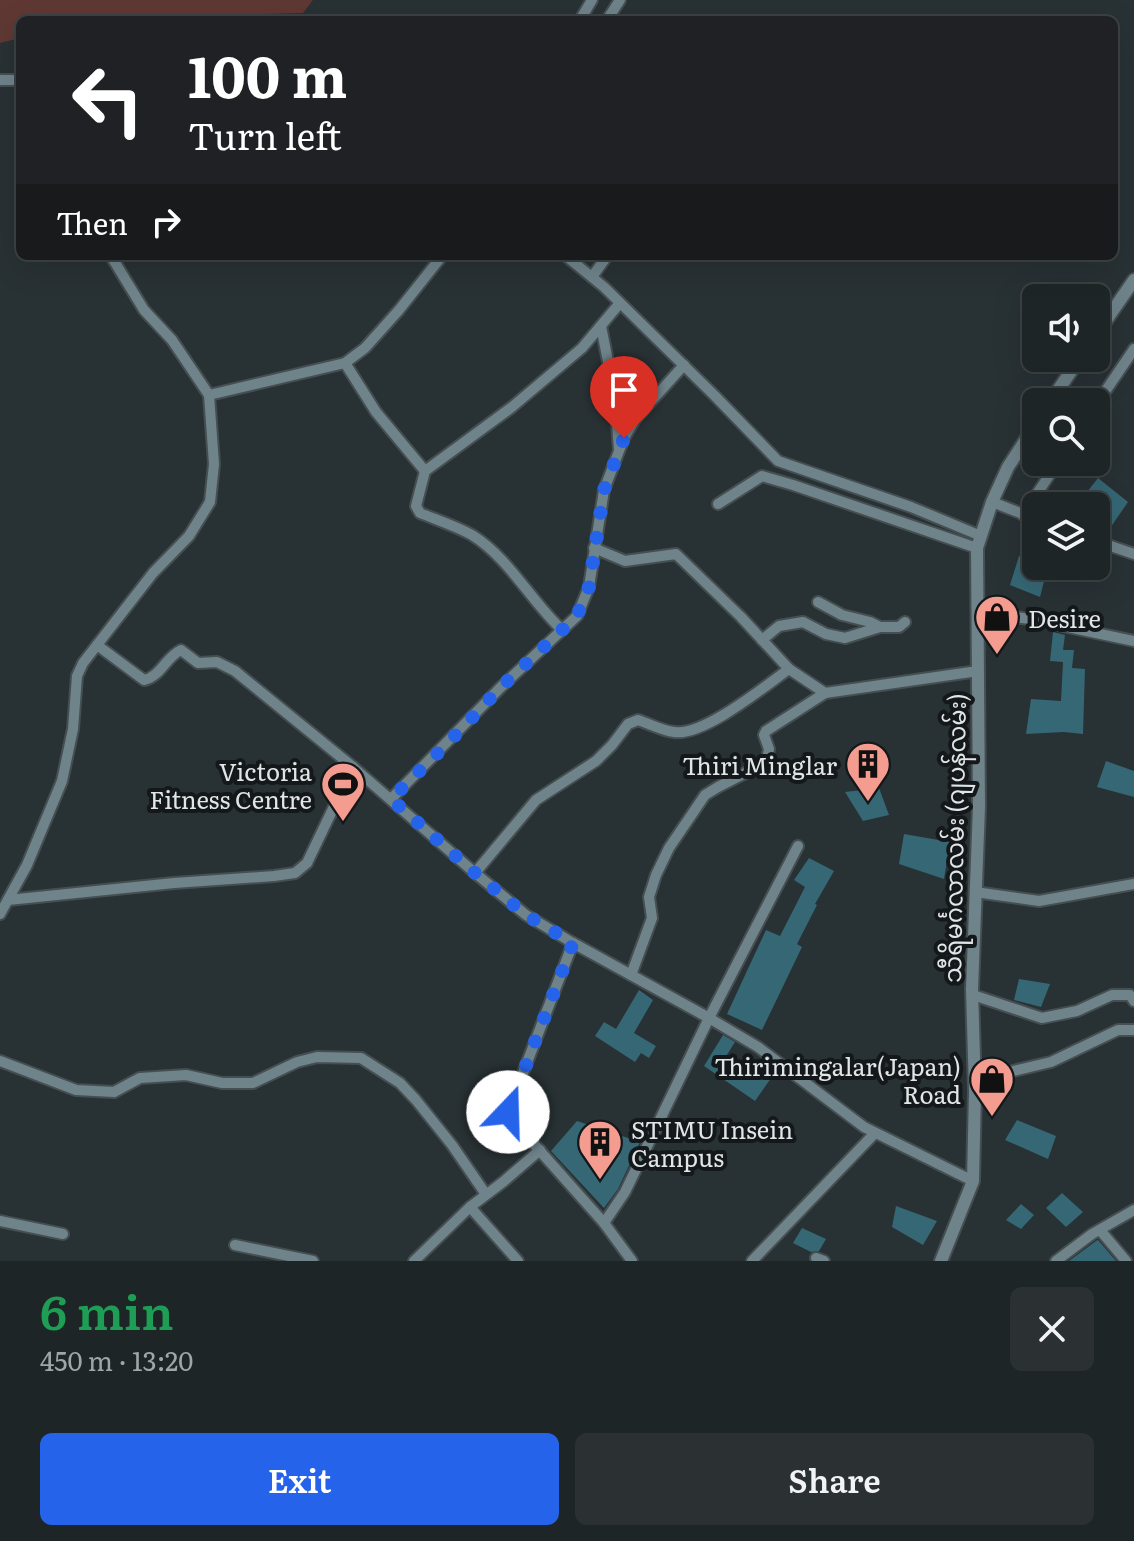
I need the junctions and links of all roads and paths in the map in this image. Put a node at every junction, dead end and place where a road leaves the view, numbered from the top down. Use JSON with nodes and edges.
{"nodes":[{"id":1,"x":113,"y":260,"type":"edge"},
{"id":2,"x":439,"y":260,"type":"edge"},
{"id":3,"x":571,"y":260,"type":"edge"},
{"id":4,"x":604,"y":260,"type":"edge"},
{"id":5,"x":592,"y":277,"type":"junction"},
{"id":6,"x":1134,"y":280,"type":"edge"},
{"id":7,"x":620,"y":303,"type":"junction"},
{"id":8,"x":1110,"y":315,"type":"edge"},
{"id":9,"x":601,"y":326,"type":"junction"},
{"id":10,"x":1134,"y":349,"type":"edge"},
{"id":11,"x":345,"y":363,"type":"junction"},
{"id":12,"x":684,"y":365,"type":"junction"},
{"id":13,"x":1108,"y":388,"type":"edge"},
{"id":14,"x":209,"y":395,"type":"junction"},
{"id":15,"x":1022,"y":446,"type":"edge"},
{"id":16,"x":619,"y":453,"type":"junction"},
{"id":17,"x":425,"y":471,"type":"junction"},
{"id":18,"x":992,"y":502,"type":"junction"},
{"id":19,"x":718,"y":504,"type":"dead end"},
{"id":20,"x":1022,"y":515,"type":"edge"},
{"id":21,"x":979,"y":542,"type":"junction"},
{"id":22,"x":1110,"y":544,"type":"edge"},
{"id":23,"x":594,"y":548,"type":"junction"},
{"id":24,"x":1132,"y":549,"type":"edge"},
{"id":25,"x":818,"y":602,"type":"dead end"},
{"id":26,"x":977,"y":612,"type":"junction"},
{"id":27,"x":905,"y":622,"type":"dead end"},
{"id":28,"x":880,"y":627,"type":"junction"},
{"id":29,"x":562,"y":630,"type":"junction"},
{"id":30,"x":762,"y":640,"type":"junction"},
{"id":31,"x":1134,"y":641,"type":"edge"},
{"id":32,"x":97,"y":645,"type":"junction"},
{"id":33,"x":789,"y":669,"type":"junction"},
{"id":34,"x":978,"y":671,"type":"junction"},
{"id":35,"x":825,"y":693,"type":"junction"},
{"id":36,"x":353,"y":767,"type":"junction"},
{"id":37,"x":391,"y":799,"type":"junction"},
{"id":38,"x":798,"y":846,"type":"dead end"},
{"id":39,"x":475,"y":873,"type":"junction"},
{"id":40,"x":1134,"y":884,"type":"edge"},
{"id":41,"x":975,"y":892,"type":"junction"},
{"id":42,"x":8,"y":900,"type":"junction"},
{"id":43,"x":0,"y":914,"type":"edge"},
{"id":44,"x":573,"y":943,"type":"junction"},
{"id":45,"x":631,"y":975,"type":"junction"},
{"id":46,"x":973,"y":995,"type":"junction"},
{"id":47,"x":1134,"y":1001,"type":"edge"},
{"id":48,"x":709,"y":1018,"type":"junction"},
{"id":49,"x":1134,"y":1030,"type":"edge"},
{"id":50,"x":0,"y":1061,"type":"edge"},
{"id":51,"x":1013,"y":1071,"type":"dead end"},
{"id":52,"x":875,"y":1133,"type":"junction"},
{"id":53,"x":540,"y":1150,"type":"junction"},
{"id":54,"x":973,"y":1181,"type":"junction"},
{"id":55,"x":485,"y":1193,"type":"junction"},
{"id":56,"x":470,"y":1207,"type":"junction"},
{"id":57,"x":1134,"y":1210,"type":"edge"},
{"id":58,"x":0,"y":1221,"type":"edge"},
{"id":59,"x":604,"y":1223,"type":"junction"},
{"id":60,"x":1100,"y":1230,"type":"junction"},
{"id":61,"x":63,"y":1234,"type":"dead end"},
{"id":62,"x":235,"y":1245,"type":"dead end"},
{"id":63,"x":313,"y":1261,"type":"edge"},
{"id":64,"x":414,"y":1261,"type":"edge"},
{"id":65,"x":518,"y":1261,"type":"edge"},
{"id":66,"x":632,"y":1261,"type":"edge"},
{"id":67,"x":752,"y":1261,"type":"edge"},
{"id":68,"x":941,"y":1261,"type":"edge"},
{"id":69,"x":1056,"y":1261,"type":"edge"},
{"id":70,"x":1126,"y":1261,"type":"edge"}],
"edges":[{"from":1,"to":14,"type":"street"},
{"from":2,"to":11,"type":"street"},
{"from":3,"to":5,"type":"street"},
{"from":4,"to":5,"type":"street"},
{"from":5,"to":7,"type":"street"},
{"from":6,"to":8,"type":"street"},
{"from":7,"to":9,"type":"street"},
{"from":7,"to":12,"type":"street"},
{"from":9,"to":16,"type":"street"},
{"from":9,"to":17,"type":"street"},
{"from":10,"to":13,"type":"street"},
{"from":11,"to":14,"type":"street"},
{"from":11,"to":17,"type":"street"},
{"from":12,"to":16,"type":"street"},
{"from":12,"to":21,"type":"street"},
{"from":14,"to":32,"type":"street"},
{"from":15,"to":18,"type":"street","name":"သီရိမင်္ဂလာလမ်း (ဂျပန်လမ်း)"},
{"from":16,"to":23,"type":"street"},
{"from":17,"to":29,"type":"street"},
{"from":18,"to":20,"type":"street"},
{"from":18,"to":21,"type":"street","name":"သီရိမင်္ဂလာလမ်း (ဂျပန်လမ်း)"},
{"from":19,"to":21,"type":"street"},
{"from":21,"to":26,"type":"street","name":"သီရိမင်္ဂလာလမ်း (ဂျပန်လမ်း)"},
{"from":22,"to":24,"type":"street"},
{"from":23,"to":29,"type":"street"},
{"from":23,"to":30,"type":"street"},
{"from":25,"to":28,"type":"street"},
{"from":26,"to":31,"type":"street"},
{"from":26,"to":34,"type":"street","name":"သီရိမင်္ဂလာလမ်း (ဂျပန်လမ်း)"},
{"from":27,"to":28,"type":"street"},
{"from":28,"to":30,"type":"street"},
{"from":29,"to":37,"type":"street"},
{"from":30,"to":33,"type":"street"},
{"from":32,"to":36,"type":"street"},
{"from":32,"to":42,"type":"street"},
{"from":33,"to":35,"type":"street"},
{"from":33,"to":39,"type":"street"},
{"from":34,"to":35,"type":"street"},
{"from":34,"to":41,"type":"street","name":"သီရိမင်္ဂလာလမ်း (ဂျပန်လမ်း)"},
{"from":35,"to":45,"type":"street"},
{"from":36,"to":37,"type":"street"},
{"from":36,"to":42,"type":"street"},
{"from":37,"to":39,"type":"street"},
{"from":38,"to":48,"type":"street"},
{"from":39,"to":44,"type":"street"},
{"from":40,"to":41,"type":"street"},
{"from":41,"to":46,"type":"street","name":"သီရိမင်္ဂလာလမ်း (ဂျပန်လမ်း)"},
{"from":42,"to":43,"type":"street"},
{"from":44,"to":45,"type":"street"},
{"from":44,"to":53,"type":"street"},
{"from":45,"to":48,"type":"street"},
{"from":46,"to":47,"type":"street"},
{"from":46,"to":54,"type":"street","name":"သီရိမင်္ဂလာလမ်း (ဂျပန်လမ်း)"},
{"from":48,"to":52,"type":"street"},
{"from":48,"to":59,"type":"street"},
{"from":49,"to":51,"type":"street"},
{"from":50,"to":55,"type":"street"},
{"from":52,"to":54,"type":"street"},
{"from":52,"to":67,"type":"street"},
{"from":53,"to":55,"type":"street"},
{"from":53,"to":59,"type":"street"},
{"from":54,"to":68,"type":"street","name":"သီရိမင်္ဂလာလမ်း (ဂျပန်လမ်း)"},
{"from":55,"to":56,"type":"street"},
{"from":56,"to":64,"type":"street"},
{"from":56,"to":65,"type":"street"},
{"from":57,"to":60,"type":"street"},
{"from":58,"to":61,"type":"street"},
{"from":59,"to":66,"type":"street"},
{"from":60,"to":69,"type":"street"},
{"from":60,"to":70,"type":"street"},
{"from":62,"to":63,"type":"street"}]}
